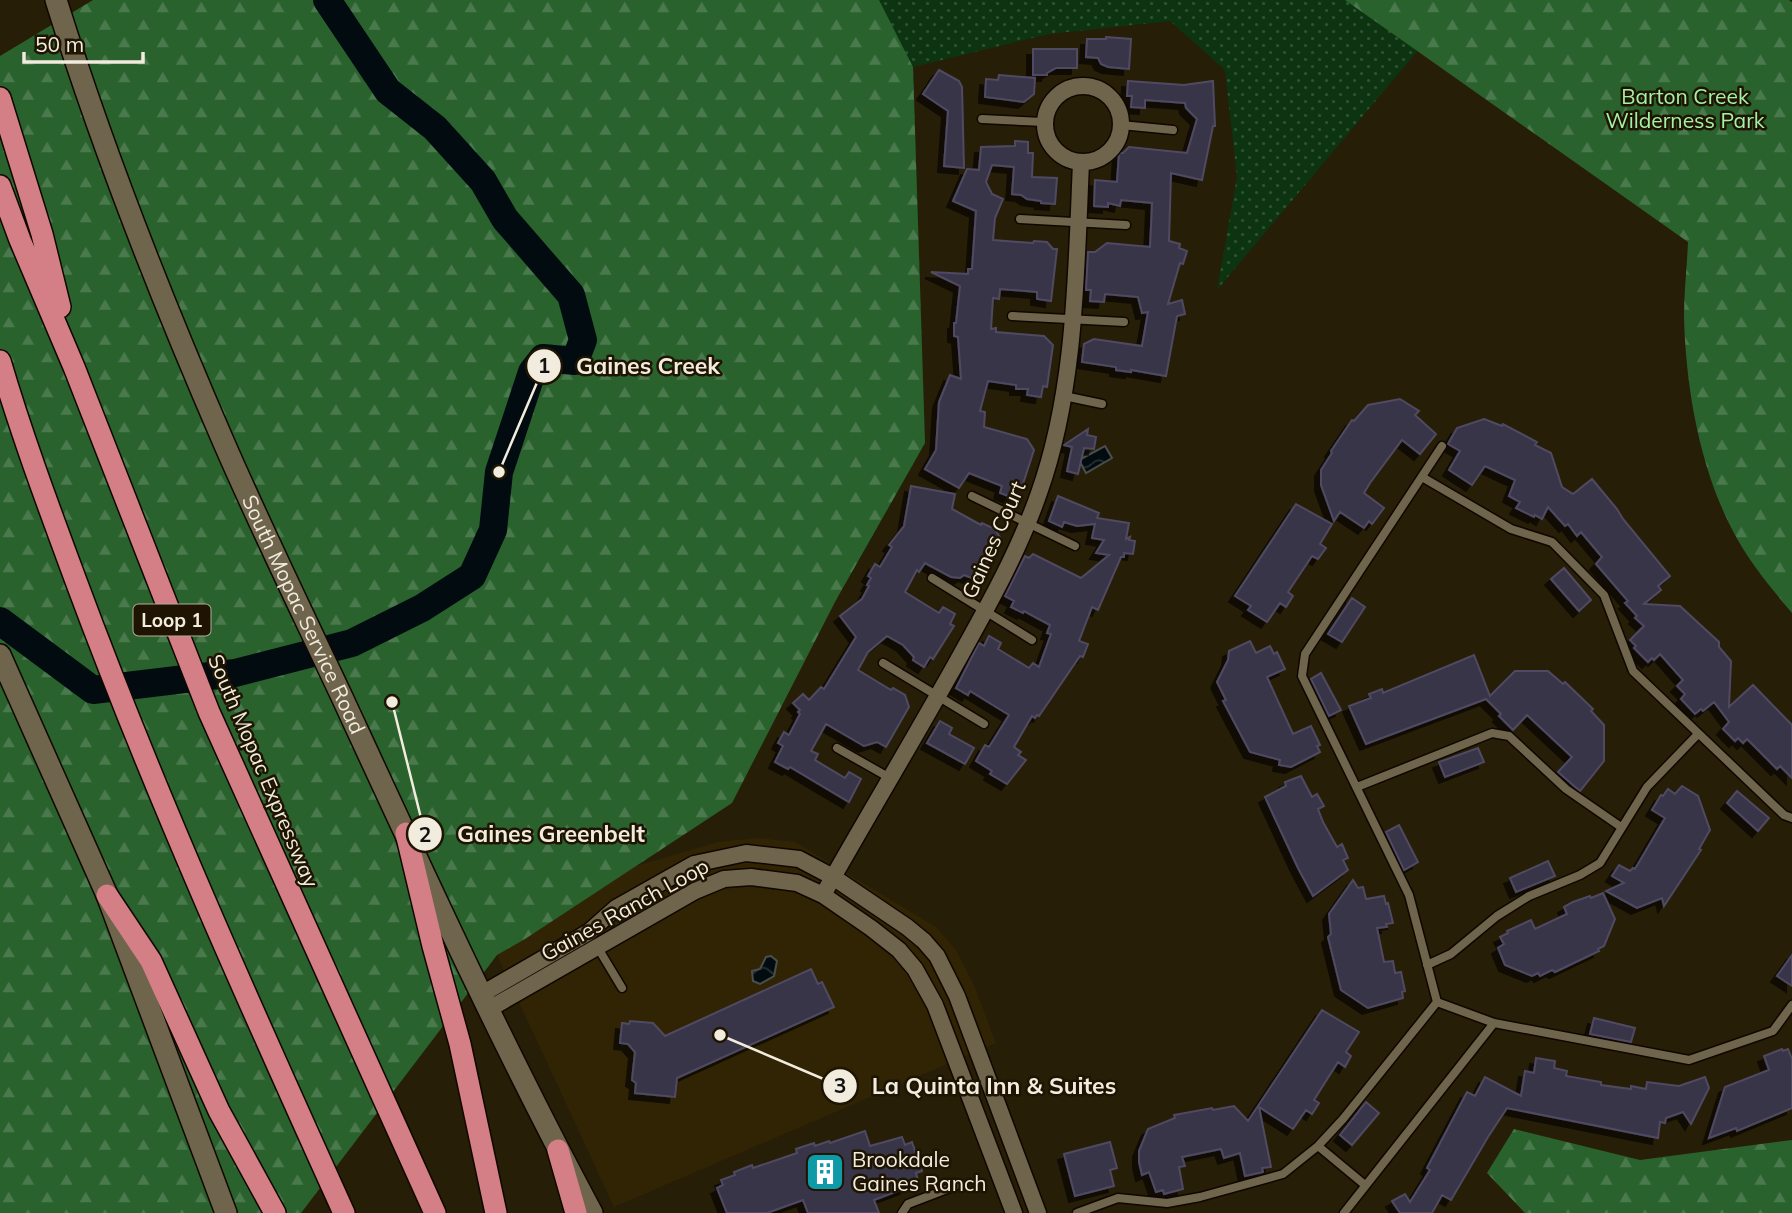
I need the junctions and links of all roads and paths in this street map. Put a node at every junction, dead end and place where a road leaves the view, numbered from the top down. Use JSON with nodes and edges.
{"nodes":[{"id":1,"x":56,"y":0,"type":"edge"},
{"id":2,"x":0,"y":98,"type":"edge"},
{"id":3,"x":982,"y":119,"type":"dead end"},
{"id":4,"x":1044,"y":122,"type":"junction"},
{"id":5,"x":1121,"y":125,"type":"junction"},
{"id":6,"x":1173,"y":130,"type":"dead end"},
{"id":7,"x":1081,"y":163,"type":"junction"},
{"id":8,"x":0,"y":186,"type":"edge"},
{"id":9,"x":1020,"y":219,"type":"dead end"},
{"id":10,"x":1078,"y":223,"type":"junction"},
{"id":11,"x":1126,"y":225,"type":"dead end"},
{"id":12,"x":1012,"y":316,"type":"dead end"},
{"id":13,"x":1072,"y":319,"type":"junction"},
{"id":14,"x":1124,"y":322,"type":"dead end"},
{"id":15,"x":74,"y":367,"type":"junction"},
{"id":16,"x":2,"y":369,"type":"edge"},
{"id":17,"x":1062,"y":396,"type":"junction"},
{"id":18,"x":1102,"y":404,"type":"dead end"},
{"id":19,"x":1442,"y":446,"type":"dead end"},
{"id":20,"x":1422,"y":477,"type":"junction"},
{"id":21,"x":972,"y":496,"type":"dead end"},
{"id":22,"x":1027,"y":523,"type":"junction"},
{"id":23,"x":1075,"y":546,"type":"dead end"},
{"id":24,"x":932,"y":578,"type":"dead end"},
{"id":25,"x":985,"y":611,"type":"junction"},
{"id":26,"x":1032,"y":640,"type":"dead end"},
{"id":27,"x":0,"y":655,"type":"edge"},
{"id":28,"x":883,"y":663,"type":"dead end"},
{"id":29,"x":937,"y":696,"type":"junction"},
{"id":30,"x":984,"y":724,"type":"dead end"},
{"id":31,"x":1698,"y":734,"type":"junction"},
{"id":32,"x":837,"y":748,"type":"dead end"},
{"id":33,"x":890,"y":778,"type":"junction"},
{"id":34,"x":1357,"y":787,"type":"junction"},
{"id":35,"x":1792,"y":818,"type":"edge"},
{"id":36,"x":1622,"y":827,"type":"junction"},
{"id":37,"x":406,"y":833,"type":"junction"},
{"id":38,"x":833,"y":877,"type":"junction"},
{"id":39,"x":107,"y":895,"type":"junction"},
{"id":40,"x":823,"y":895,"type":"junction"},
{"id":41,"x":589,"y":932,"type":"junction"},
{"id":42,"x":598,"y":948,"type":"junction"},
{"id":43,"x":1427,"y":965,"type":"junction"},
{"id":44,"x":622,"y":988,"type":"dead end"},
{"id":45,"x":486,"y":1001,"type":"junction"},
{"id":46,"x":1437,"y":1002,"type":"junction"},
{"id":47,"x":1792,"y":1005,"type":"edge"},
{"id":48,"x":1494,"y":1023,"type":"junction"},
{"id":49,"x":1318,"y":1146,"type":"junction"},
{"id":50,"x":558,"y":1150,"type":"junction"},
{"id":51,"x":1365,"y":1185,"type":"junction"},
{"id":52,"x":955,"y":1186,"type":"dead end"},
{"id":53,"x":1102,"y":1203,"type":"junction"},
{"id":54,"x":226,"y":1213,"type":"edge"},
{"id":55,"x":275,"y":1213,"type":"edge"},
{"id":56,"x":344,"y":1213,"type":"edge"},
{"id":57,"x":435,"y":1213,"type":"edge"},
{"id":58,"x":496,"y":1213,"type":"edge"},
{"id":59,"x":576,"y":1213,"type":"edge"},
{"id":60,"x":593,"y":1213,"type":"edge"},
{"id":61,"x":902,"y":1213,"type":"edge"},
{"id":62,"x":1014,"y":1213,"type":"edge"},
{"id":63,"x":1038,"y":1213,"type":"edge"},
{"id":64,"x":1077,"y":1213,"type":"edge"},
{"id":65,"x":1103,"y":1213,"type":"edge"},
{"id":66,"x":1344,"y":1213,"type":"edge"}],
"edges":[{"from":1,"to":37,"type":"main road","name":"South Mopac Service Road"},
{"from":2,"to":15,"type":"highway"},
{"from":3,"to":4,"type":"lane"},
{"from":4,"to":5,"type":"street"},
{"from":4,"to":7,"type":"street"},
{"from":5,"to":6,"type":"lane"},
{"from":5,"to":7,"type":"street"},
{"from":7,"to":10,"type":"street","name":"Gaines Court"},
{"from":8,"to":15,"type":"highway","name":"South Mopac Expressway","number":"Loop 1"},
{"from":9,"to":10,"type":"lane"},
{"from":10,"to":11,"type":"lane"},
{"from":10,"to":13,"type":"street","name":"Gaines Court"},
{"from":12,"to":13,"type":"lane"},
{"from":13,"to":14,"type":"lane"},
{"from":13,"to":17,"type":"street","name":"Gaines Court"},
{"from":15,"to":57,"type":"highway","name":"South Mopac Expressway","number":"Loop 1"},
{"from":16,"to":56,"type":"highway"},
{"from":17,"to":18,"type":"lane"},
{"from":17,"to":22,"type":"street","name":"Gaines Court"},
{"from":19,"to":20,"type":"lane"},
{"from":20,"to":31,"type":"lane"},
{"from":20,"to":34,"type":"lane"},
{"from":21,"to":22,"type":"lane"},
{"from":22,"to":23,"type":"lane"},
{"from":22,"to":25,"type":"street","name":"Gaines Court"},
{"from":24,"to":25,"type":"lane"},
{"from":25,"to":26,"type":"lane"},
{"from":25,"to":29,"type":"street","name":"Gaines Court"},
{"from":27,"to":39,"type":"main road"},
{"from":28,"to":29,"type":"lane"},
{"from":29,"to":30,"type":"lane"},
{"from":29,"to":33,"type":"street","name":"Gaines Court"},
{"from":31,"to":35,"type":"lane"},
{"from":31,"to":36,"type":"lane"},
{"from":32,"to":33,"type":"lane"},
{"from":33,"to":38,"type":"street","name":"Gaines Court"},
{"from":34,"to":36,"type":"lane"},
{"from":34,"to":43,"type":"lane"},
{"from":36,"to":43,"type":"lane"},
{"from":37,"to":45,"type":"main road","name":"South Mopac Service Road"},
{"from":37,"to":58,"type":"highway"},
{"from":38,"to":40,"type":"street","name":"Gaines Court"},
{"from":38,"to":41,"type":"street","name":"Gaines Ranch Loop"},
{"from":38,"to":63,"type":"street","name":"Gaines Ranch Loop"},
{"from":39,"to":54,"type":"main road"},
{"from":39,"to":55,"type":"highway"},
{"from":40,"to":42,"type":"street","name":"Gaines Ranch Loop"},
{"from":40,"to":62,"type":"street","name":"Gaines Ranch Loop"},
{"from":41,"to":42,"type":"street"},
{"from":41,"to":45,"type":"street","name":"Gaines Ranch Loop"},
{"from":42,"to":44,"type":"lane"},
{"from":42,"to":45,"type":"street","name":"Gaines Ranch Loop"},
{"from":43,"to":46,"type":"lane"},
{"from":45,"to":50,"type":"main road","name":"South Mopac Service Road"},
{"from":46,"to":48,"type":"lane"},
{"from":46,"to":49,"type":"lane"},
{"from":47,"to":48,"type":"lane"},
{"from":48,"to":51,"type":"lane"},
{"from":49,"to":51,"type":"lane"},
{"from":49,"to":53,"type":"lane"},
{"from":50,"to":59,"type":"highway"},
{"from":50,"to":60,"type":"main road","name":"South Mopac Service Road"},
{"from":51,"to":66,"type":"lane"},
{"from":52,"to":61,"type":"lane"},
{"from":53,"to":64,"type":"lane"},
{"from":53,"to":65,"type":"lane"}]}
